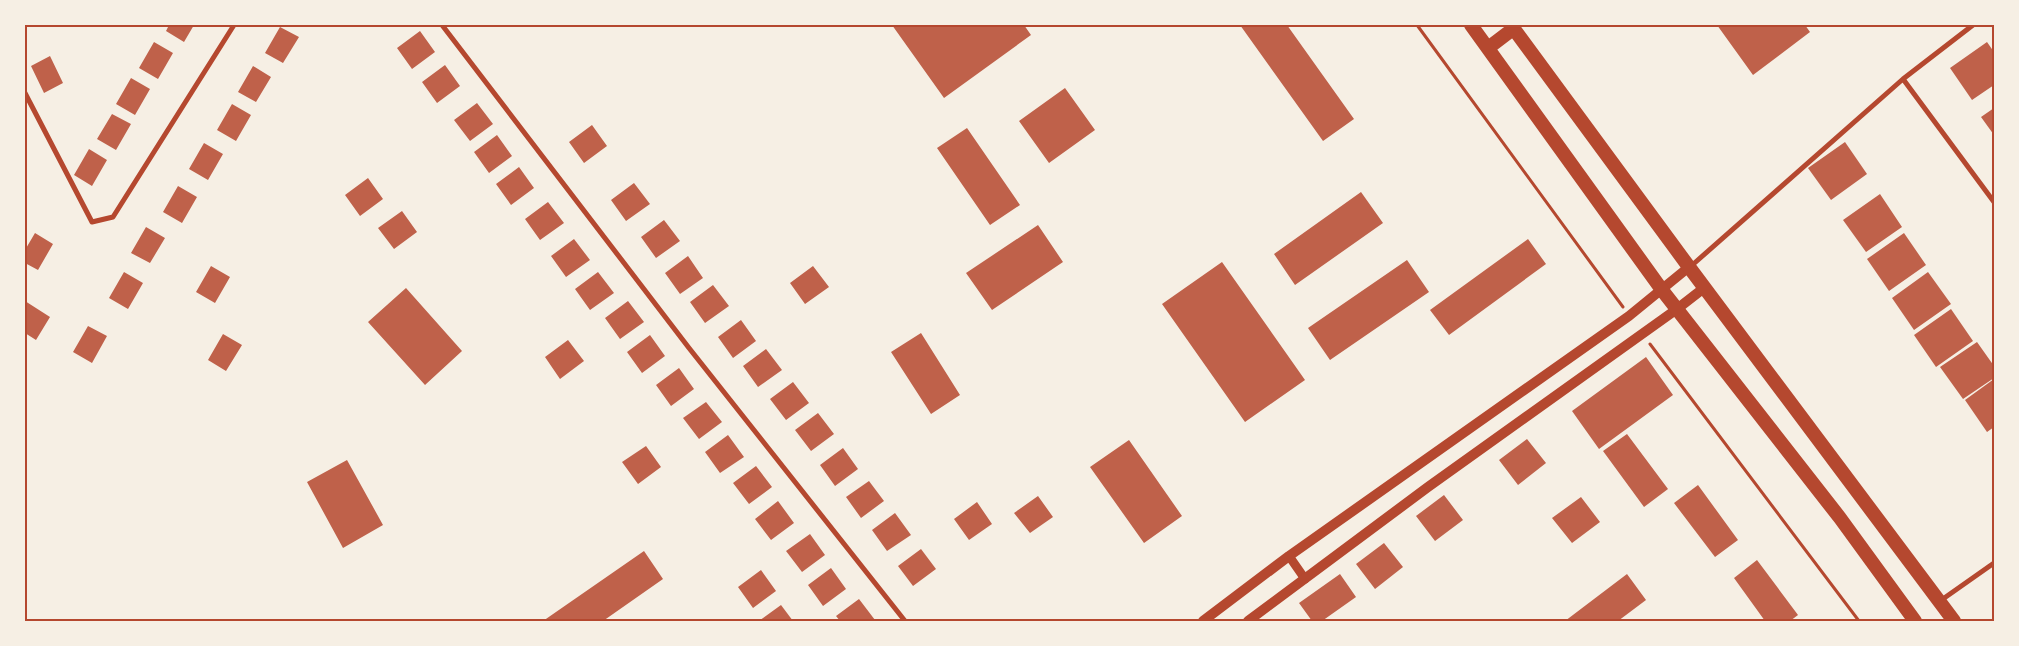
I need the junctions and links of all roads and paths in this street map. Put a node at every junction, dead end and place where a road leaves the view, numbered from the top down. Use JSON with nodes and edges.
{"nodes":[{"id":1,"x":234,"y":25,"type":"edge"},
{"id":2,"x":442,"y":25,"type":"edge"},
{"id":3,"x":1417,"y":25,"type":"edge"},
{"id":4,"x":1471,"y":25,"type":"edge"},
{"id":5,"x":1972,"y":25,"type":"edge"},
{"id":6,"x":1512,"y":27,"type":"edge"},
{"id":7,"x":1488,"y":48,"type":"junction"},
{"id":8,"x":1903,"y":79,"type":"junction"},
{"id":9,"x":25,"y":93,"type":"edge"},
{"id":10,"x":1994,"y":202,"type":"edge"},
{"id":11,"x":1689,"y":267,"type":"junction"},
{"id":12,"x":1704,"y":288,"type":"junction"},
{"id":13,"x":1662,"y":290,"type":"junction"},
{"id":14,"x":1678,"y":309,"type":"junction"},
{"id":15,"x":1629,"y":316,"type":"junction"},
{"id":16,"x":1643,"y":334,"type":"junction"},
{"id":17,"x":1289,"y":556,"type":"junction"},
{"id":18,"x":1994,"y":563,"type":"edge"},
{"id":19,"x":1305,"y":579,"type":"junction"},
{"id":20,"x":1940,"y":602,"type":"junction"},
{"id":21,"x":905,"y":621,"type":"edge"},
{"id":22,"x":1202,"y":621,"type":"edge"},
{"id":23,"x":1248,"y":621,"type":"edge"},
{"id":24,"x":1859,"y":621,"type":"edge"},
{"id":25,"x":1915,"y":621,"type":"edge"},
{"id":26,"x":1954,"y":621,"type":"edge"}],
"edges":[{"from":1,"to":9,"type":"street"},
{"from":2,"to":21,"type":"street"},
{"from":3,"to":15,"type":"path"},
{"from":4,"to":7,"type":"highway"},
{"from":5,"to":8,"type":"street"},
{"from":6,"to":7,"type":"highway"},
{"from":6,"to":11,"type":"highway"},
{"from":7,"to":13,"type":"highway"},
{"from":8,"to":10,"type":"street"},
{"from":8,"to":11,"type":"street"},
{"from":11,"to":12,"type":"highway"},
{"from":11,"to":13,"type":"main road"},
{"from":12,"to":14,"type":"main road"},
{"from":12,"to":20,"type":"highway"},
{"from":13,"to":14,"type":"highway"},
{"from":13,"to":15,"type":"main road"},
{"from":14,"to":16,"type":"main road"},
{"from":14,"to":25,"type":"highway"},
{"from":15,"to":17,"type":"main road"},
{"from":16,"to":19,"type":"main road"},
{"from":16,"to":24,"type":"path"},
{"from":17,"to":19,"type":"street"},
{"from":17,"to":22,"type":"main road"},
{"from":18,"to":20,"type":"street"},
{"from":19,"to":23,"type":"main road"},
{"from":20,"to":26,"type":"highway"}]}
